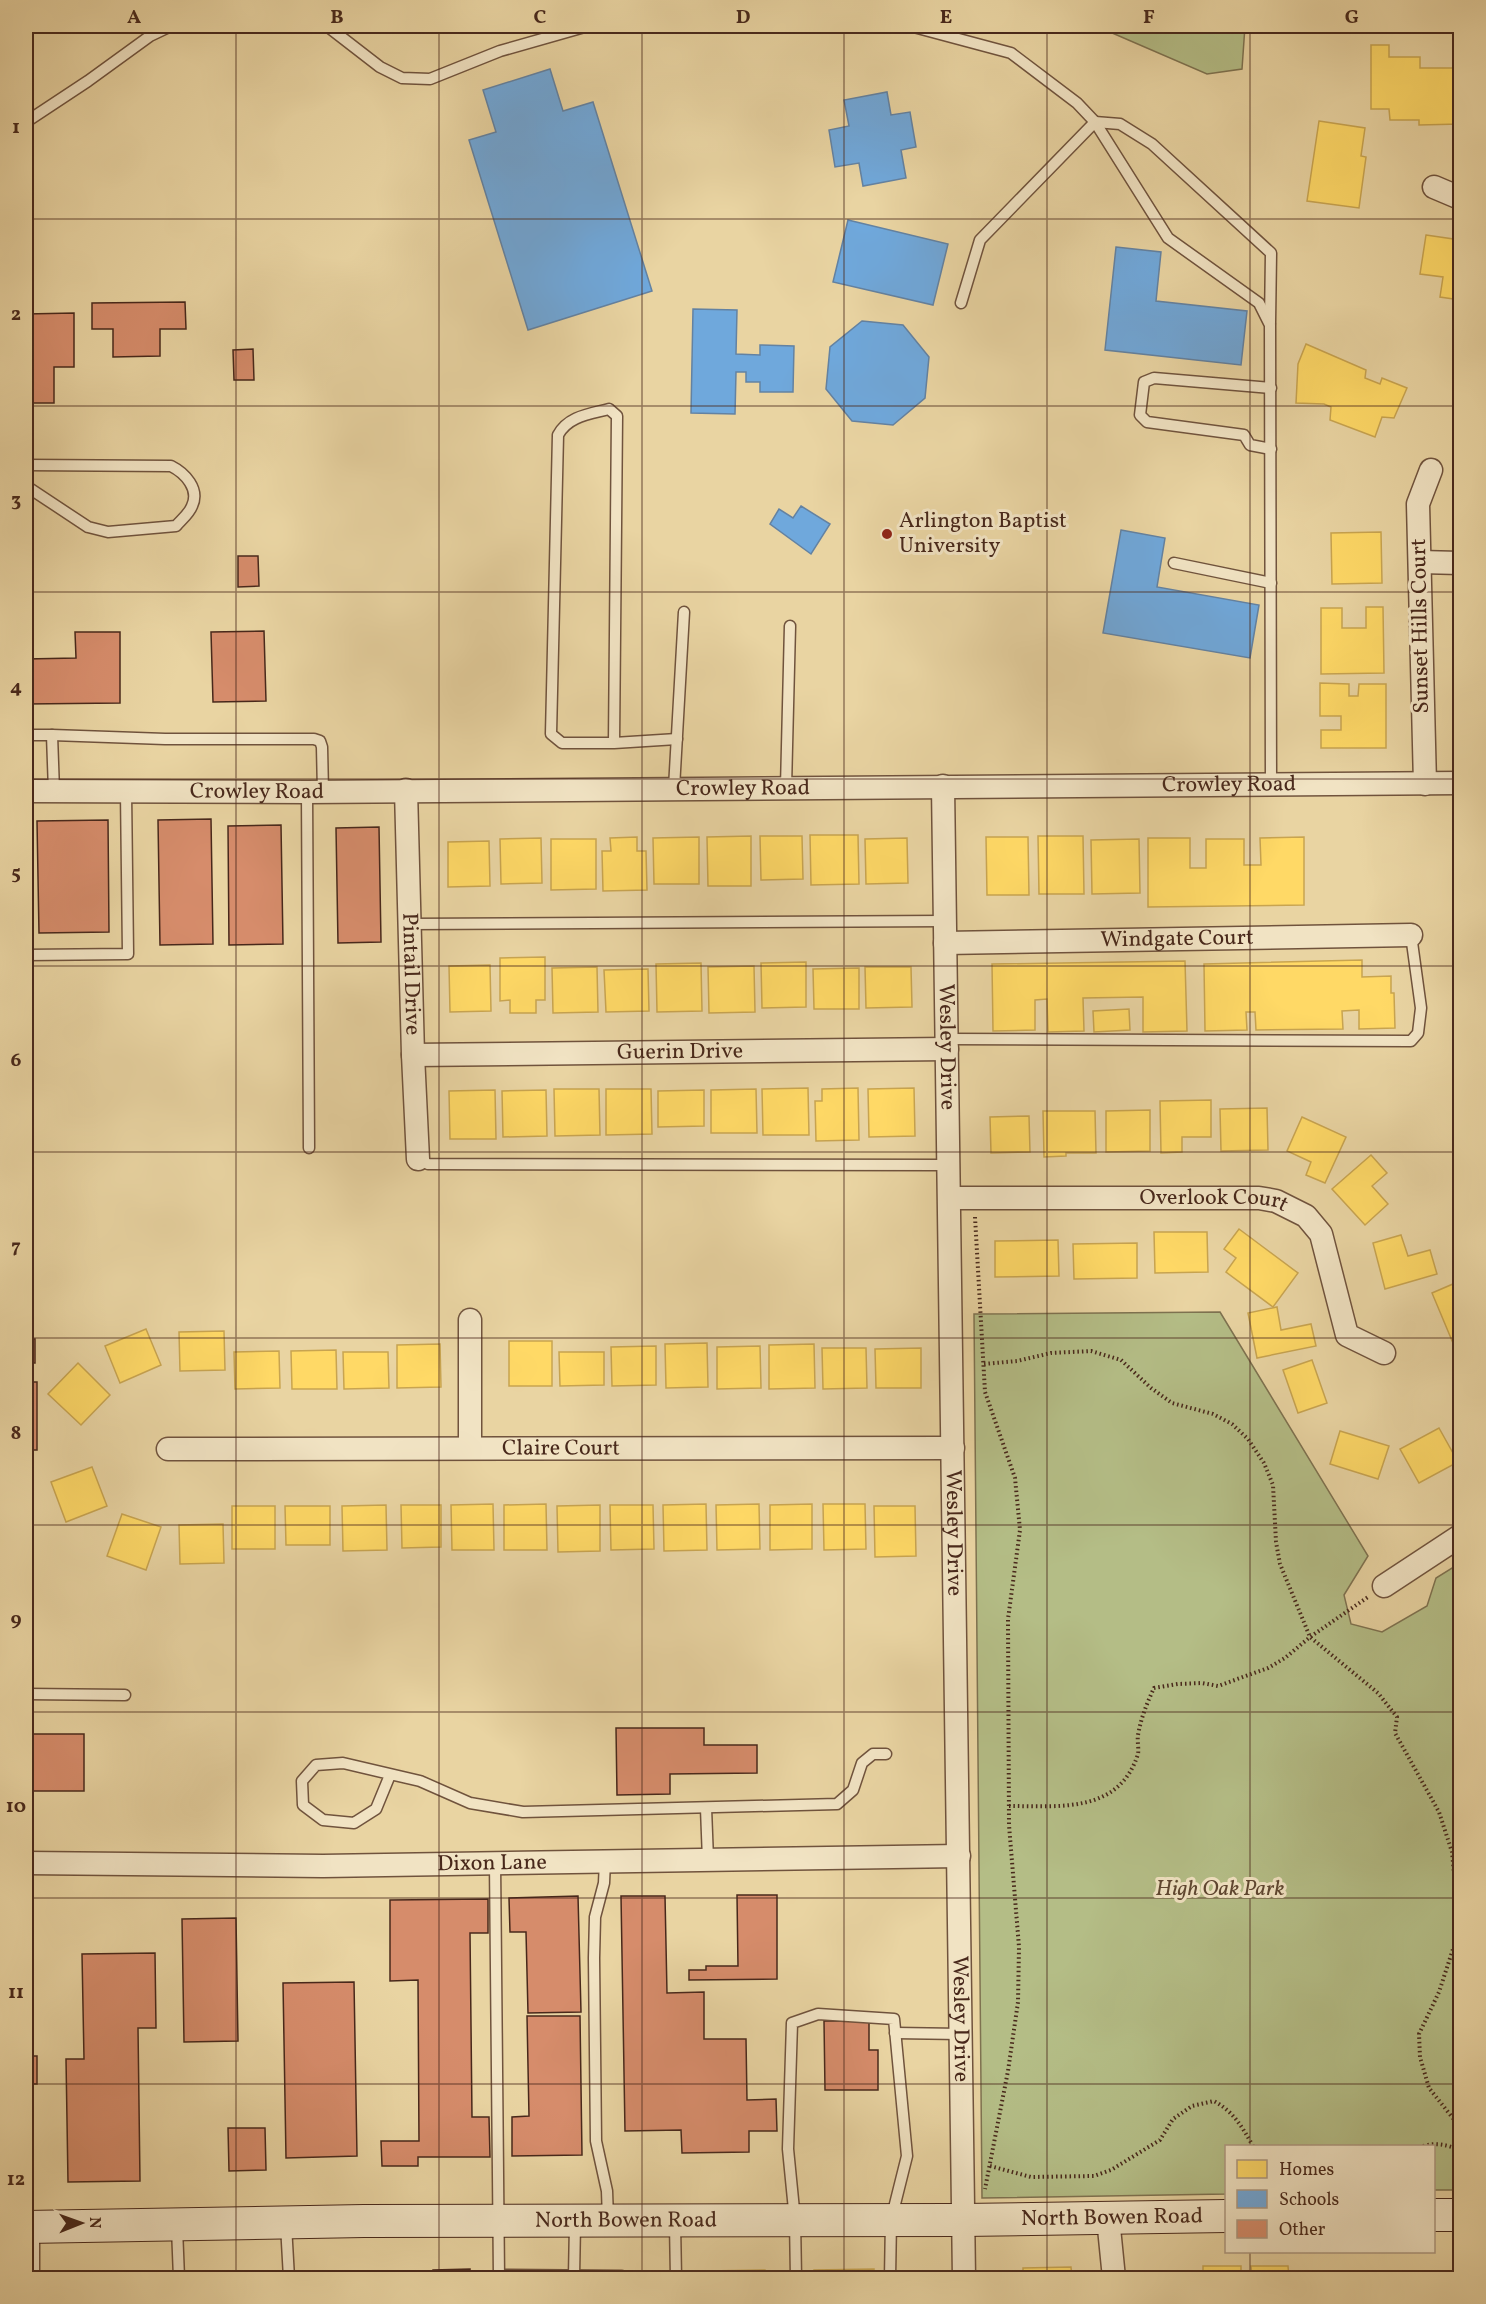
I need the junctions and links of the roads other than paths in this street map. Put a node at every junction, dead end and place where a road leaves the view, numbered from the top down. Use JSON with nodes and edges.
{"nodes":[{"id":1,"x":171,"y":26,"type":"edge"},
{"id":2,"x":327,"y":26,"type":"edge"},
{"id":3,"x":588,"y":26,"type":"edge"},
{"id":4,"x":910,"y":26,"type":"edge"},
{"id":5,"x":26,"y":122,"type":"edge"},
{"id":6,"x":1095,"y":122,"type":"junction"},
{"id":7,"x":1434,"y":187,"type":"dead end"},
{"id":8,"x":1461,"y":198,"type":"edge"},
{"id":9,"x":961,"y":303,"type":"dead end"},
{"id":10,"x":1270,"y":325,"type":"junction"},
{"id":11,"x":1271,"y":388,"type":"junction"},
{"id":12,"x":1271,"y":449,"type":"junction"},
{"id":13,"x":26,"y":465,"type":"edge"},
{"id":14,"x":1431,"y":470,"type":"dead end"},
{"id":15,"x":26,"y":486,"type":"edge"},
{"id":16,"x":1420,"y":562,"type":"junction"},
{"id":17,"x":1174,"y":563,"type":"dead end"},
{"id":18,"x":1461,"y":563,"type":"edge"},
{"id":19,"x":1271,"y":582,"type":"junction"},
{"id":20,"x":684,"y":612,"type":"dead end"},
{"id":21,"x":790,"y":626,"type":"dead end"},
{"id":22,"x":26,"y":735,"type":"edge"},
{"id":23,"x":52,"y":735,"type":"junction"},
{"id":24,"x":677,"y":739,"type":"junction"},
{"id":25,"x":614,"y":743,"type":"junction"},
{"id":26,"x":1461,"y":783,"type":"edge"},
{"id":27,"x":1271,"y":784,"type":"junction"},
{"id":28,"x":1425,"y":784,"type":"junction"},
{"id":29,"x":943,"y":786,"type":"junction"},
{"id":30,"x":786,"y":787,"type":"junction"},
{"id":31,"x":674,"y":788,"type":"junction"},
{"id":32,"x":406,"y":790,"type":"junction"},
{"id":33,"x":26,"y":791,"type":"edge"},
{"id":34,"x":54,"y":791,"type":"junction"},
{"id":35,"x":126,"y":792,"type":"junction"},
{"id":36,"x":315,"y":792,"type":"junction"},
{"id":37,"x":410,"y":924,"type":"junction"},
{"id":38,"x":945,"y":932,"type":"junction"},
{"id":39,"x":1411,"y":935,"type":"joint"},
{"id":40,"x":26,"y":955,"type":"edge"},
{"id":41,"x":947,"y":1044,"type":"junction"},
{"id":42,"x":413,"y":1055,"type":"junction"},
{"id":43,"x":309,"y":1148,"type":"dead end"},
{"id":44,"x":418,"y":1159,"type":"joint"},
{"id":45,"x":949,"y":1164,"type":"junction"},
{"id":46,"x":950,"y":1198,"type":"junction"},
{"id":47,"x":470,"y":1320,"type":"dead end"},
{"id":48,"x":1384,"y":1353,"type":"dead end"},
{"id":49,"x":471,"y":1448,"type":"junction"},
{"id":50,"x":953,"y":1448,"type":"junction"},
{"id":51,"x":168,"y":1449,"type":"dead end"},
{"id":52,"x":1461,"y":1536,"type":"edge"},
{"id":53,"x":1384,"y":1586,"type":"road end"},
{"id":54,"x":26,"y":1694,"type":"edge"},
{"id":55,"x":125,"y":1695,"type":"dead end"},
{"id":56,"x":886,"y":1754,"type":"dead end"},
{"id":57,"x":390,"y":1774,"type":"junction"},
{"id":58,"x":706,"y":1808,"type":"junction"},
{"id":59,"x":959,"y":1856,"type":"junction"},
{"id":60,"x":708,"y":1860,"type":"junction"},
{"id":61,"x":604,"y":1861,"type":"junction"},
{"id":62,"x":26,"y":1863,"type":"edge"},
{"id":63,"x":495,"y":1863,"type":"junction"},
{"id":64,"x":895,"y":2033,"type":"junction"},
{"id":65,"x":961,"y":2034,"type":"junction"},
{"id":66,"x":1435,"y":2215,"type":"edge"},
{"id":67,"x":1461,"y":2215,"type":"edge"},
{"id":68,"x":1225,"y":2216,"type":"edge"},
{"id":69,"x":1108,"y":2218,"type":"junction"},
{"id":70,"x":500,"y":2220,"type":"junction"},
{"id":71,"x":575,"y":2220,"type":"junction"},
{"id":72,"x":608,"y":2220,"type":"junction"},
{"id":73,"x":675,"y":2220,"type":"junction"},
{"id":74,"x":795,"y":2220,"type":"junction"},
{"id":75,"x":891,"y":2220,"type":"junction"},
{"id":76,"x":973,"y":2220,"type":"junction"},
{"id":77,"x":286,"y":2222,"type":"junction"},
{"id":78,"x":177,"y":2224,"type":"junction"},
{"id":79,"x":30,"y":2227,"type":"edge"},
{"id":80,"x":574,"y":2276,"type":"junction"},
{"id":81,"x":622,"y":2276,"type":"dead end"},
{"id":82,"x":500,"y":2277,"type":"edge"},
{"id":83,"x":34,"y":2278,"type":"edge"},
{"id":84,"x":179,"y":2278,"type":"edge"},
{"id":85,"x":289,"y":2278,"type":"edge"},
{"id":86,"x":676,"y":2278,"type":"edge"},
{"id":87,"x":796,"y":2278,"type":"edge"},
{"id":88,"x":890,"y":2278,"type":"edge"},
{"id":89,"x":964,"y":2278,"type":"edge"},
{"id":90,"x":1114,"y":2278,"type":"edge"}],
"edges":[{"from":1,"to":5,"type":"lane"},
{"from":2,"to":3,"type":"lane"},
{"from":4,"to":6,"type":"lane"},
{"from":6,"to":9,"type":"lane"},
{"from":6,"to":10,"type":"lane"},
{"from":6,"to":10,"type":"lane"},
{"from":7,"to":8,"type":"street"},
{"from":10,"to":11,"type":"lane"},
{"from":11,"to":12,"type":"lane"},
{"from":11,"to":12,"type":"lane"},
{"from":12,"to":19,"type":"lane"},
{"from":13,"to":15,"type":"lane"},
{"from":14,"to":16,"type":"street","name":"Sunset Hills Court"},
{"from":16,"to":18,"type":"street"},
{"from":16,"to":28,"type":"street","name":"Sunset Hills Court"},
{"from":17,"to":19,"type":"lane"},
{"from":19,"to":27,"type":"lane"},
{"from":20,"to":24,"type":"lane"},
{"from":21,"to":30,"type":"lane"},
{"from":22,"to":23,"type":"lane"},
{"from":23,"to":34,"type":"lane"},
{"from":23,"to":36,"type":"lane"},
{"from":24,"to":25,"type":"lane"},
{"from":24,"to":31,"type":"lane"},
{"from":25,"to":25,"type":"lane"},
{"from":26,"to":28,"type":"street","name":"Crowley Road"},
{"from":27,"to":28,"type":"street","name":"Crowley Road"},
{"from":27,"to":29,"type":"street","name":"Crowley Road"},
{"from":29,"to":30,"type":"street","name":"Crowley Road"},
{"from":29,"to":38,"type":"street","name":"Wesley Drive"},
{"from":30,"to":31,"type":"street","name":"Crowley Road"},
{"from":31,"to":32,"type":"street","name":"Crowley Road"},
{"from":32,"to":36,"type":"street","name":"Crowley Road"},
{"from":32,"to":37,"type":"street","name":"Pintail Drive"},
{"from":33,"to":34,"type":"street","name":"Crowley Road"},
{"from":34,"to":35,"type":"street","name":"Crowley Road"},
{"from":35,"to":36,"type":"street","name":"Crowley Road"},
{"from":35,"to":40,"type":"lane"},
{"from":36,"to":43,"type":"lane"},
{"from":37,"to":38,"type":"lane"},
{"from":37,"to":42,"type":"street","name":"Pintail Drive"},
{"from":38,"to":39,"type":"street","name":"Windgate Court"},
{"from":38,"to":41,"type":"street","name":"Wesley Drive"},
{"from":39,"to":41,"type":"lane"},
{"from":41,"to":42,"type":"street","name":"Guerin Drive"},
{"from":41,"to":45,"type":"street","name":"Wesley Drive"},
{"from":42,"to":44,"type":"street","name":"Pintail Drive"},
{"from":44,"to":45,"type":"lane"},
{"from":45,"to":46,"type":"street","name":"Wesley Drive"},
{"from":46,"to":48,"type":"street","name":"Overlook Court"},
{"from":46,"to":50,"type":"street","name":"Wesley Drive"},
{"from":47,"to":49,"type":"street"},
{"from":49,"to":50,"type":"street","name":"Claire Court"},
{"from":49,"to":51,"type":"street","name":"Claire Court"},
{"from":50,"to":59,"type":"street","name":"Wesley Drive"},
{"from":52,"to":53,"type":"street"},
{"from":54,"to":55,"type":"lane"},
{"from":56,"to":58,"type":"lane"},
{"from":57,"to":57,"type":"lane"},
{"from":57,"to":58,"type":"lane"},
{"from":58,"to":60,"type":"lane"},
{"from":59,"to":60,"type":"street","name":"Dixon Lane"},
{"from":59,"to":65,"type":"street","name":"Wesley Drive"},
{"from":60,"to":61,"type":"street","name":"Dixon Lane"},
{"from":61,"to":63,"type":"street","name":"Dixon Lane"},
{"from":61,"to":72,"type":"lane"},
{"from":62,"to":63,"type":"street","name":"Dixon Lane"},
{"from":63,"to":70,"type":"lane"},
{"from":64,"to":65,"type":"lane"},
{"from":64,"to":74,"type":"lane"},
{"from":64,"to":75,"type":"lane"},
{"from":65,"to":76,"type":"street","name":"Wesley Drive"},
{"from":66,"to":67,"type":"street"},
{"from":68,"to":69,"type":"street","name":"North Bowen Road"},
{"from":69,"to":76,"type":"street","name":"North Bowen Road"},
{"from":69,"to":90,"type":"street"},
{"from":70,"to":71,"type":"street","name":"North Bowen Road"},
{"from":70,"to":77,"type":"street","name":"North Bowen Road"},
{"from":70,"to":82,"type":"lane"},
{"from":71,"to":72,"type":"street","name":"North Bowen Road"},
{"from":71,"to":80,"type":"lane"},
{"from":72,"to":73,"type":"street","name":"North Bowen Road"},
{"from":73,"to":74,"type":"street","name":"North Bowen Road"},
{"from":73,"to":86,"type":"lane"},
{"from":74,"to":75,"type":"street","name":"North Bowen Road"},
{"from":74,"to":87,"type":"lane"},
{"from":75,"to":76,"type":"street","name":"North Bowen Road"},
{"from":75,"to":88,"type":"lane"},
{"from":76,"to":89,"type":"street","name":"Wesley Drive"},
{"from":77,"to":78,"type":"street","name":"North Bowen Road"},
{"from":77,"to":85,"type":"lane"},
{"from":78,"to":79,"type":"street","name":"North Bowen Road"},
{"from":78,"to":84,"type":"lane"},
{"from":79,"to":83,"type":"lane"},
{"from":80,"to":81,"type":"lane"},
{"from":80,"to":82,"type":"lane"}]}
